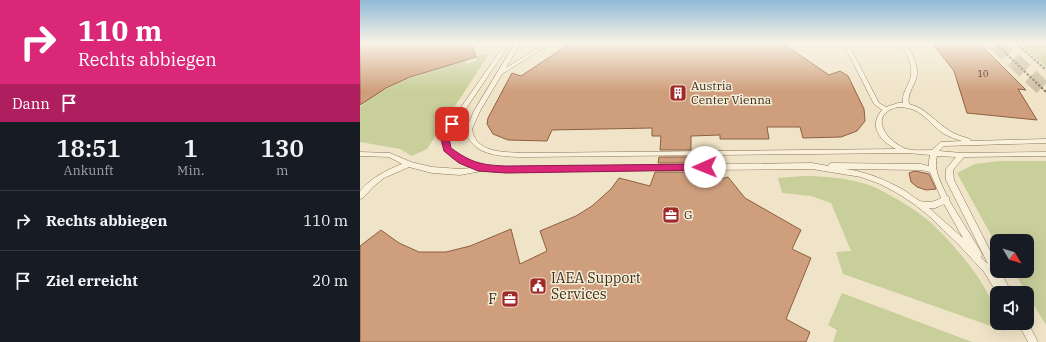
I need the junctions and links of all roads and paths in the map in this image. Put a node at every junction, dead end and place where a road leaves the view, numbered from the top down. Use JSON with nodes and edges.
{"nodes":[{"id":1,"x":497,"y":59,"type":"edge"},
{"id":2,"x":508,"y":59,"type":"edge"},
{"id":3,"x":524,"y":59,"type":"edge"},
{"id":4,"x":853,"y":59,"type":"edge"},
{"id":5,"x":911,"y":59,"type":"edge"},
{"id":6,"x":1012,"y":59,"type":"edge"},
{"id":7,"x":1034,"y":59,"type":"edge"},
{"id":8,"x":1046,"y":70,"type":"edge"},
{"id":9,"x":499,"y":74,"type":"junction"},
{"id":10,"x":1046,"y":92,"type":"edge"},
{"id":11,"x":906,"y":105,"type":"junction"},
{"id":12,"x":885,"y":109,"type":"junction"},
{"id":13,"x":1046,"y":141,"type":"edge"},
{"id":14,"x":970,"y":142,"type":"junction"},
{"id":15,"x":907,"y":151,"type":"junction"},
{"id":16,"x":934,"y":152,"type":"junction"},
{"id":17,"x":360,"y":154,"type":"edge"},
{"id":18,"x":1046,"y":154,"type":"edge"},
{"id":19,"x":962,"y":155,"type":"junction"},
{"id":20,"x":409,"y":164,"type":"junction"},
{"id":21,"x":812,"y":166,"type":"junction"},
{"id":22,"x":481,"y":168,"type":"junction"},
{"id":23,"x":934,"y":170,"type":"junction"},
{"id":24,"x":360,"y":196,"type":"edge"},
{"id":25,"x":946,"y":199,"type":"junction"},
{"id":26,"x":921,"y":204,"type":"junction"},
{"id":27,"x":988,"y":271,"type":"junction"},
{"id":28,"x":998,"y":286,"type":"edge"},
{"id":29,"x":1003,"y":286,"type":"edge"},
{"id":30,"x":1027,"y":330,"type":"edge"},
{"id":31,"x":1033,"y":342,"type":"edge"}],
"edges":[{"from":1,"to":22,"type":"lane"},
{"from":2,"to":9,"type":"lane"},
{"from":3,"to":9,"type":"lane"},
{"from":4,"to":12,"type":"lane"},
{"from":5,"to":11,"type":"lane"},
{"from":6,"to":10,"type":"path"},
{"from":7,"to":8,"type":"path"},
{"from":9,"to":15,"type":"lane"},
{"from":11,"to":12,"type":"lane"},
{"from":11,"to":14,"type":"lane"},
{"from":12,"to":15,"type":"lane"},
{"from":13,"to":14,"type":"lane"},
{"from":14,"to":16,"type":"lane"},
{"from":15,"to":16,"type":"lane"},
{"from":16,"to":19,"type":"lane"},
{"from":16,"to":23,"type":"lane"},
{"from":17,"to":20,"type":"lane"},
{"from":18,"to":19,"type":"lane"},
{"from":19,"to":29,"type":"lane"},
{"from":20,"to":22,"type":"lane"},
{"from":20,"to":24,"type":"lane"},
{"from":21,"to":22,"type":"lane"},
{"from":21,"to":23,"type":"lane"},
{"from":21,"to":26,"type":"lane"},
{"from":23,"to":25,"type":"lane"},
{"from":25,"to":26,"type":"lane"},
{"from":25,"to":27,"type":"lane"},
{"from":26,"to":27,"type":"lane"},
{"from":27,"to":28,"type":"lane"},
{"from":30,"to":31,"type":"lane"}]}
